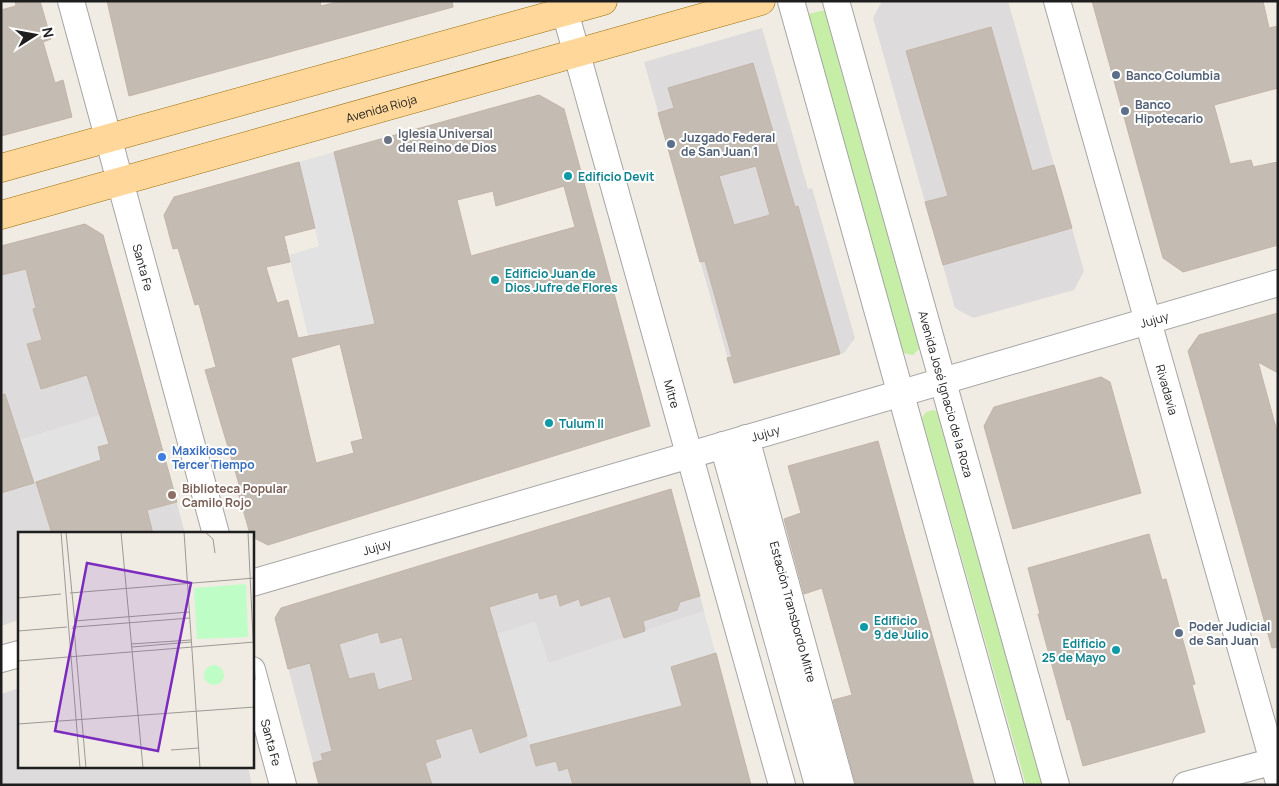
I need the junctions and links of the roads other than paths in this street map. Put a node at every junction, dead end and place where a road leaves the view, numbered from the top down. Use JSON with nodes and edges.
{"nodes":[{"id":1,"x":71,"y":1,"type":"edge"},
{"id":2,"x":603,"y":1,"type":"edge"},
{"id":3,"x":761,"y":1,"type":"edge"},
{"id":4,"x":791,"y":1,"type":"edge"},
{"id":5,"x":836,"y":1,"type":"edge"},
{"id":6,"x":1057,"y":1,"type":"edge"},
{"id":7,"x":564,"y":7,"type":"edge"},
{"id":8,"x":577,"y":53,"type":"junction"},
{"id":9,"x":108,"y":138,"type":"junction"},
{"id":10,"x":1,"y":168,"type":"edge"},
{"id":11,"x":120,"y":181,"type":"junction"},
{"id":12,"x":1,"y":215,"type":"edge"},
{"id":13,"x":1278,"y":283,"type":"edge"},
{"id":14,"x":1148,"y":321,"type":"junction"},
{"id":15,"x":942,"y":381,"type":"junction"},
{"id":16,"x":900,"y":394,"type":"junction"},
{"id":17,"x":735,"y":442,"type":"junction"},
{"id":18,"x":689,"y":455,"type":"junction"},
{"id":19,"x":215,"y":532,"type":"edge"},
{"id":20,"x":254,"y":582,"type":"edge"},
{"id":21,"x":18,"y":654,"type":"edge"},
{"id":22,"x":1,"y":659,"type":"edge"},
{"id":23,"x":254,"y":677,"type":"edge"},
{"id":24,"x":1276,"y":767,"type":"edge"},
{"id":25,"x":283,"y":785,"type":"edge"},
{"id":26,"x":782,"y":785,"type":"edge"},
{"id":27,"x":818,"y":785,"type":"edge"},
{"id":28,"x":841,"y":785,"type":"edge"},
{"id":29,"x":1010,"y":785,"type":"edge"},
{"id":30,"x":1056,"y":785,"type":"edge"},
{"id":31,"x":1186,"y":785,"type":"edge"}],
"edges":[{"from":1,"to":9,"type":"street","name":"Santa Fe"},
{"from":2,"to":7,"type":"main road"},
{"from":3,"to":8,"type":"main road","name":"Avenida Rioja"},
{"from":4,"to":16,"type":"street"},
{"from":5,"to":15,"type":"street","name":"Avenida José Ignacio de la Roza"},
{"from":6,"to":14,"type":"street","name":"Rivadavia"},
{"from":7,"to":8,"type":"street","name":"Mitre"},
{"from":7,"to":9,"type":"main road"},
{"from":8,"to":11,"type":"main road","name":"Avenida Rioja"},
{"from":8,"to":18,"type":"street","name":"Mitre"},
{"from":9,"to":10,"type":"main road"},
{"from":9,"to":11,"type":"street","name":"Santa Fe"},
{"from":11,"to":12,"type":"main road","name":"Avenida Rioja"},
{"from":11,"to":19,"type":"street","name":"Santa Fe"},
{"from":13,"to":14,"type":"street","name":"Jujuy"},
{"from":14,"to":15,"type":"street","name":"Jujuy"},
{"from":14,"to":24,"type":"street","name":"Rivadavia"},
{"from":15,"to":16,"type":"street","name":"Jujuy"},
{"from":15,"to":30,"type":"street","name":"Avenida José Ignacio de la Roza"},
{"from":16,"to":17,"type":"street","name":"Jujuy"},
{"from":16,"to":29,"type":"street"},
{"from":17,"to":18,"type":"street","name":"Jujuy"},
{"from":17,"to":27,"type":"street","name":"Estación Transbordo Mitre"},
{"from":17,"to":28,"type":"street","name":"Estación Transbordo Mitre"},
{"from":18,"to":20,"type":"street","name":"Jujuy"},
{"from":18,"to":26,"type":"street","name":"Mitre"},
{"from":21,"to":22,"type":"street"},
{"from":23,"to":25,"type":"street","name":"Santa Fe"},
{"from":24,"to":31,"type":"street"}]}
